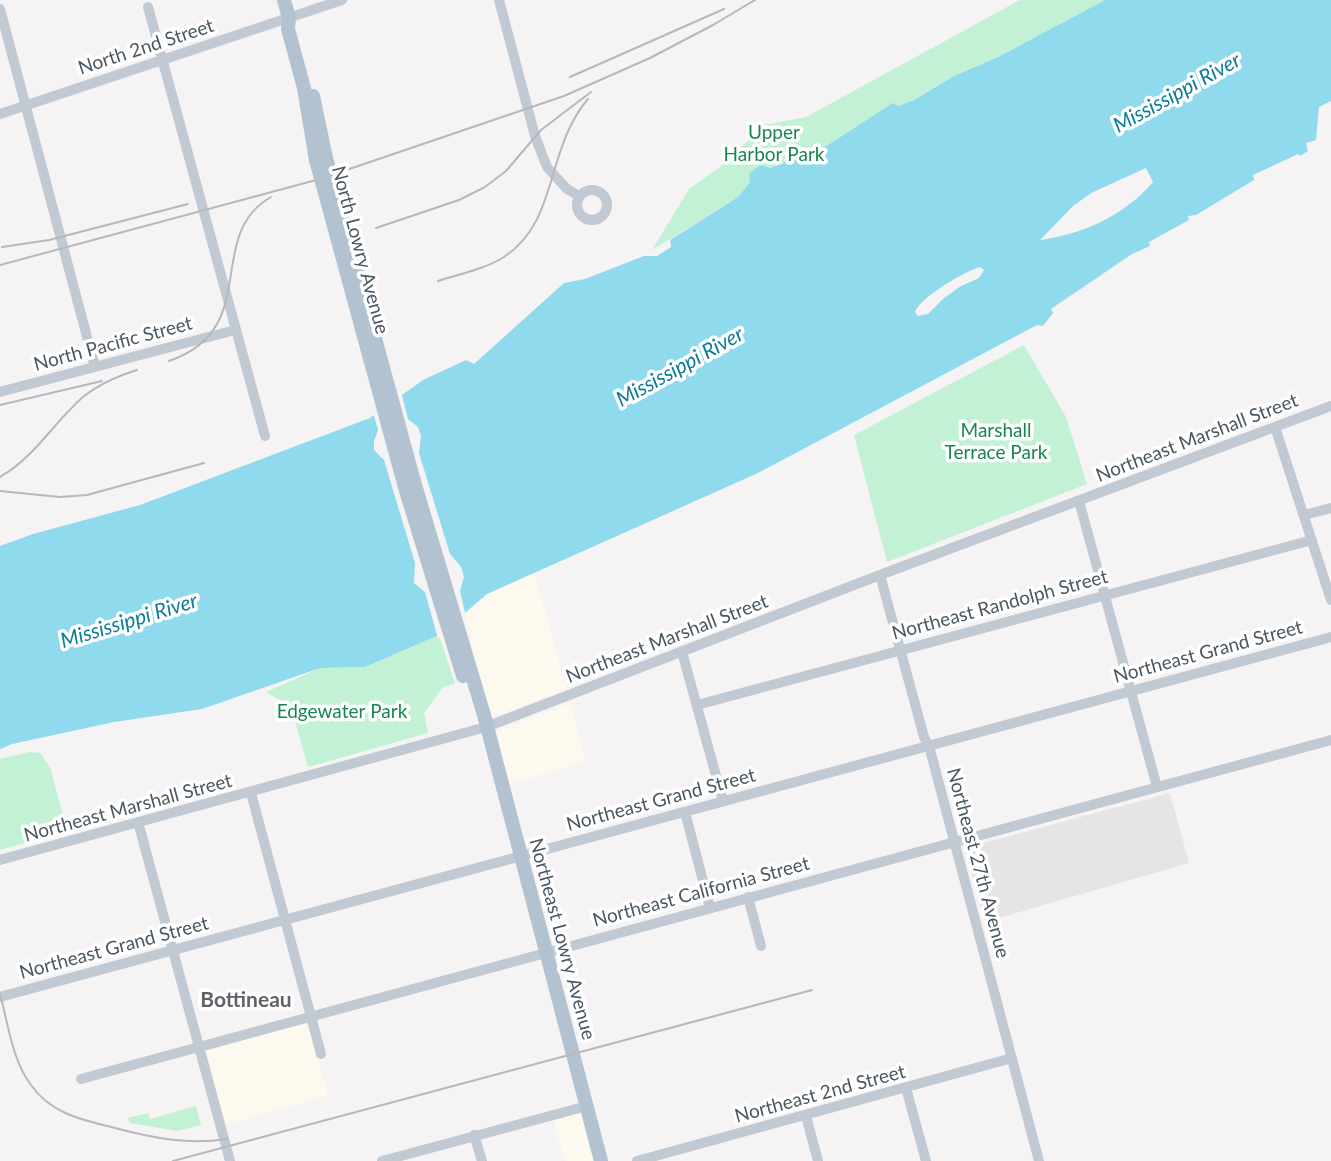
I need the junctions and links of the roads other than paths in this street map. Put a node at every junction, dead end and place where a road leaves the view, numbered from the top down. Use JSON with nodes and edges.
{"nodes":[{"id":1,"x":284,"y":0,"type":"edge"},
{"id":2,"x":342,"y":0,"type":"edge"},
{"id":3,"x":499,"y":0,"type":"edge"},
{"id":4,"x":148,"y":7,"type":"dead end"},
{"id":5,"x":0,"y":9,"type":"edge"},
{"id":6,"x":289,"y":18,"type":"junction"},
{"id":7,"x":162,"y":60,"type":"junction"},
{"id":8,"x":26,"y":106,"type":"junction"},
{"id":9,"x":0,"y":114,"type":"edge"},
{"id":10,"x":579,"y":196,"type":"dead end"},
{"id":11,"x":234,"y":330,"type":"junction"},
{"id":12,"x":95,"y":367,"type":"junction"},
{"id":13,"x":0,"y":392,"type":"edge"},
{"id":14,"x":1331,"y":406,"type":"edge"},
{"id":15,"x":1275,"y":427,"type":"junction"},
{"id":16,"x":265,"y":436,"type":"dead end"},
{"id":17,"x":410,"y":488,"type":"joint"},
{"id":18,"x":1079,"y":501,"type":"junction"},
{"id":19,"x":1331,"y":508,"type":"edge"},
{"id":20,"x":1304,"y":515,"type":"junction"},
{"id":21,"x":1312,"y":540,"type":"junction"},
{"id":22,"x":880,"y":575,"type":"junction"},
{"id":23,"x":1105,"y":595,"type":"junction"},
{"id":24,"x":1331,"y":600,"type":"edge"},
{"id":25,"x":1331,"y":637,"type":"edge"},
{"id":26,"x":901,"y":650,"type":"junction"},
{"id":27,"x":682,"y":652,"type":"junction"},
{"id":28,"x":1132,"y":691,"type":"junction"},
{"id":29,"x":696,"y":705,"type":"junction"},
{"id":30,"x":486,"y":727,"type":"junction"},
{"id":31,"x":1331,"y":740,"type":"edge"},
{"id":32,"x":929,"y":746,"type":"junction"},
{"id":33,"x":1157,"y":787,"type":"junction"},
{"id":34,"x":251,"y":793,"type":"junction"},
{"id":35,"x":723,"y":801,"type":"junction"},
{"id":36,"x":685,"y":812,"type":"junction"},
{"id":37,"x":138,"y":822,"type":"junction"},
{"id":38,"x":954,"y":841,"type":"junction"},
{"id":39,"x":520,"y":857,"type":"junction"},
{"id":40,"x":0,"y":860,"type":"edge"},
{"id":41,"x":748,"y":897,"type":"junction"},
{"id":42,"x":709,"y":908,"type":"junction"},
{"id":43,"x":286,"y":919,"type":"junction"},
{"id":44,"x":761,"y":946,"type":"dead end"},
{"id":45,"x":173,"y":950,"type":"junction"},
{"id":46,"x":546,"y":954,"type":"junction"},
{"id":47,"x":0,"y":997,"type":"edge"},
{"id":48,"x":311,"y":1016,"type":"junction"},
{"id":49,"x":199,"y":1047,"type":"junction"},
{"id":50,"x":321,"y":1054,"type":"dead end"},
{"id":51,"x":1012,"y":1058,"type":"junction"},
{"id":52,"x":81,"y":1079,"type":"dead end"},
{"id":53,"x":906,"y":1088,"type":"junction"},
{"id":54,"x":587,"y":1106,"type":"junction"},
{"id":55,"x":806,"y":1116,"type":"junction"},
{"id":56,"x":474,"y":1135,"type":"junction"},
{"id":57,"x":230,"y":1161,"type":"edge"},
{"id":58,"x":382,"y":1161,"type":"edge"},
{"id":59,"x":482,"y":1161,"type":"edge"},
{"id":60,"x":601,"y":1161,"type":"edge"},
{"id":61,"x":637,"y":1161,"type":"edge"},
{"id":62,"x":818,"y":1161,"type":"edge"},
{"id":63,"x":926,"y":1161,"type":"edge"},
{"id":64,"x":1039,"y":1161,"type":"edge"}],
"edges":[{"from":1,"to":6,"type":"main road","name":"North Lowry Avenue"},
{"from":2,"to":6,"type":"street","name":"North 2nd Street"},
{"from":3,"to":10,"type":"street"},
{"from":4,"to":7,"type":"street"},
{"from":5,"to":8,"type":"street"},
{"from":6,"to":7,"type":"street","name":"North 2nd Street"},
{"from":6,"to":17,"type":"main road","name":"North Lowry Avenue","bridge":true},
{"from":7,"to":8,"type":"street","name":"North 2nd Street"},
{"from":7,"to":11,"type":"street"},
{"from":8,"to":9,"type":"street","name":"North 2nd Street"},
{"from":8,"to":12,"type":"street"},
{"from":11,"to":12,"type":"street","name":"North Pacific Street"},
{"from":11,"to":16,"type":"street"},
{"from":12,"to":13,"type":"street","name":"North Pacific Street"},
{"from":14,"to":15,"type":"street","name":"Northeast Marshall Street"},
{"from":15,"to":18,"type":"street","name":"Northeast Marshall Street"},
{"from":15,"to":20,"type":"street"},
{"from":17,"to":30,"type":"main road","name":"Northeast Lowry Avenue"},
{"from":18,"to":22,"type":"street","name":"Northeast Marshall Street"},
{"from":18,"to":23,"type":"street"},
{"from":19,"to":20,"type":"street"},
{"from":20,"to":21,"type":"street"},
{"from":21,"to":23,"type":"street","name":"Northeast Randolph Street"},
{"from":21,"to":24,"type":"street"},
{"from":22,"to":26,"type":"street","name":"Northeast 27th Avenue"},
{"from":22,"to":27,"type":"street","name":"Northeast Marshall Street"},
{"from":23,"to":26,"type":"street","name":"Northeast Randolph Street"},
{"from":23,"to":28,"type":"street"},
{"from":25,"to":28,"type":"street","name":"Northeast Grand Street"},
{"from":26,"to":29,"type":"street","name":"Northeast Randolph Street"},
{"from":26,"to":32,"type":"street","name":"Northeast 27th Avenue"},
{"from":27,"to":29,"type":"street"},
{"from":27,"to":30,"type":"street","name":"Northeast Marshall Street"},
{"from":28,"to":32,"type":"street","name":"Northeast Grand Street"},
{"from":28,"to":33,"type":"street"},
{"from":29,"to":35,"type":"street"},
{"from":30,"to":34,"type":"street","name":"Northeast Marshall Street"},
{"from":30,"to":39,"type":"main road","name":"Northeast Lowry Avenue"},
{"from":31,"to":33,"type":"street","name":"Northeast California Street"},
{"from":32,"to":35,"type":"street","name":"Northeast Grand Street"},
{"from":32,"to":38,"type":"street","name":"Northeast 27th Avenue"},
{"from":33,"to":38,"type":"street","name":"Northeast California Street"},
{"from":34,"to":37,"type":"street","name":"Northeast Marshall Street"},
{"from":34,"to":43,"type":"street"},
{"from":35,"to":36,"type":"street","name":"Northeast Grand Street"},
{"from":36,"to":39,"type":"street","name":"Northeast Grand Street"},
{"from":36,"to":42,"type":"street"},
{"from":37,"to":40,"type":"street","name":"Northeast Marshall Street"},
{"from":37,"to":45,"type":"street"},
{"from":38,"to":41,"type":"street","name":"Northeast California Street"},
{"from":38,"to":51,"type":"street","name":"Northeast 27th Avenue"},
{"from":39,"to":43,"type":"street","name":"Northeast Grand Street"},
{"from":39,"to":46,"type":"main road","name":"Northeast Lowry Avenue"},
{"from":41,"to":42,"type":"street","name":"Northeast California Street"},
{"from":41,"to":44,"type":"street"},
{"from":42,"to":46,"type":"street","name":"Northeast California Street"},
{"from":43,"to":45,"type":"street","name":"Northeast Grand Street"},
{"from":43,"to":48,"type":"street"},
{"from":45,"to":47,"type":"street","name":"Northeast Grand Street"},
{"from":45,"to":49,"type":"street"},
{"from":46,"to":48,"type":"street","name":"Northeast California Street"},
{"from":46,"to":54,"type":"main road","name":"Northeast Lowry Avenue"},
{"from":48,"to":49,"type":"street","name":"Northeast California Street"},
{"from":48,"to":50,"type":"street"},
{"from":49,"to":52,"type":"street","name":"Northeast California Street"},
{"from":49,"to":57,"type":"street"},
{"from":51,"to":53,"type":"street","name":"Northeast 2nd Street"},
{"from":51,"to":64,"type":"street","name":"Northeast 27th Avenue"},
{"from":53,"to":55,"type":"street","name":"Northeast 2nd Street"},
{"from":53,"to":63,"type":"street"},
{"from":54,"to":56,"type":"street"},
{"from":54,"to":60,"type":"main road","name":"Northeast Lowry Avenue"},
{"from":55,"to":61,"type":"street","name":"Northeast 2nd Street"},
{"from":55,"to":62,"type":"street"},
{"from":56,"to":58,"type":"street"},
{"from":56,"to":59,"type":"street"}]}
